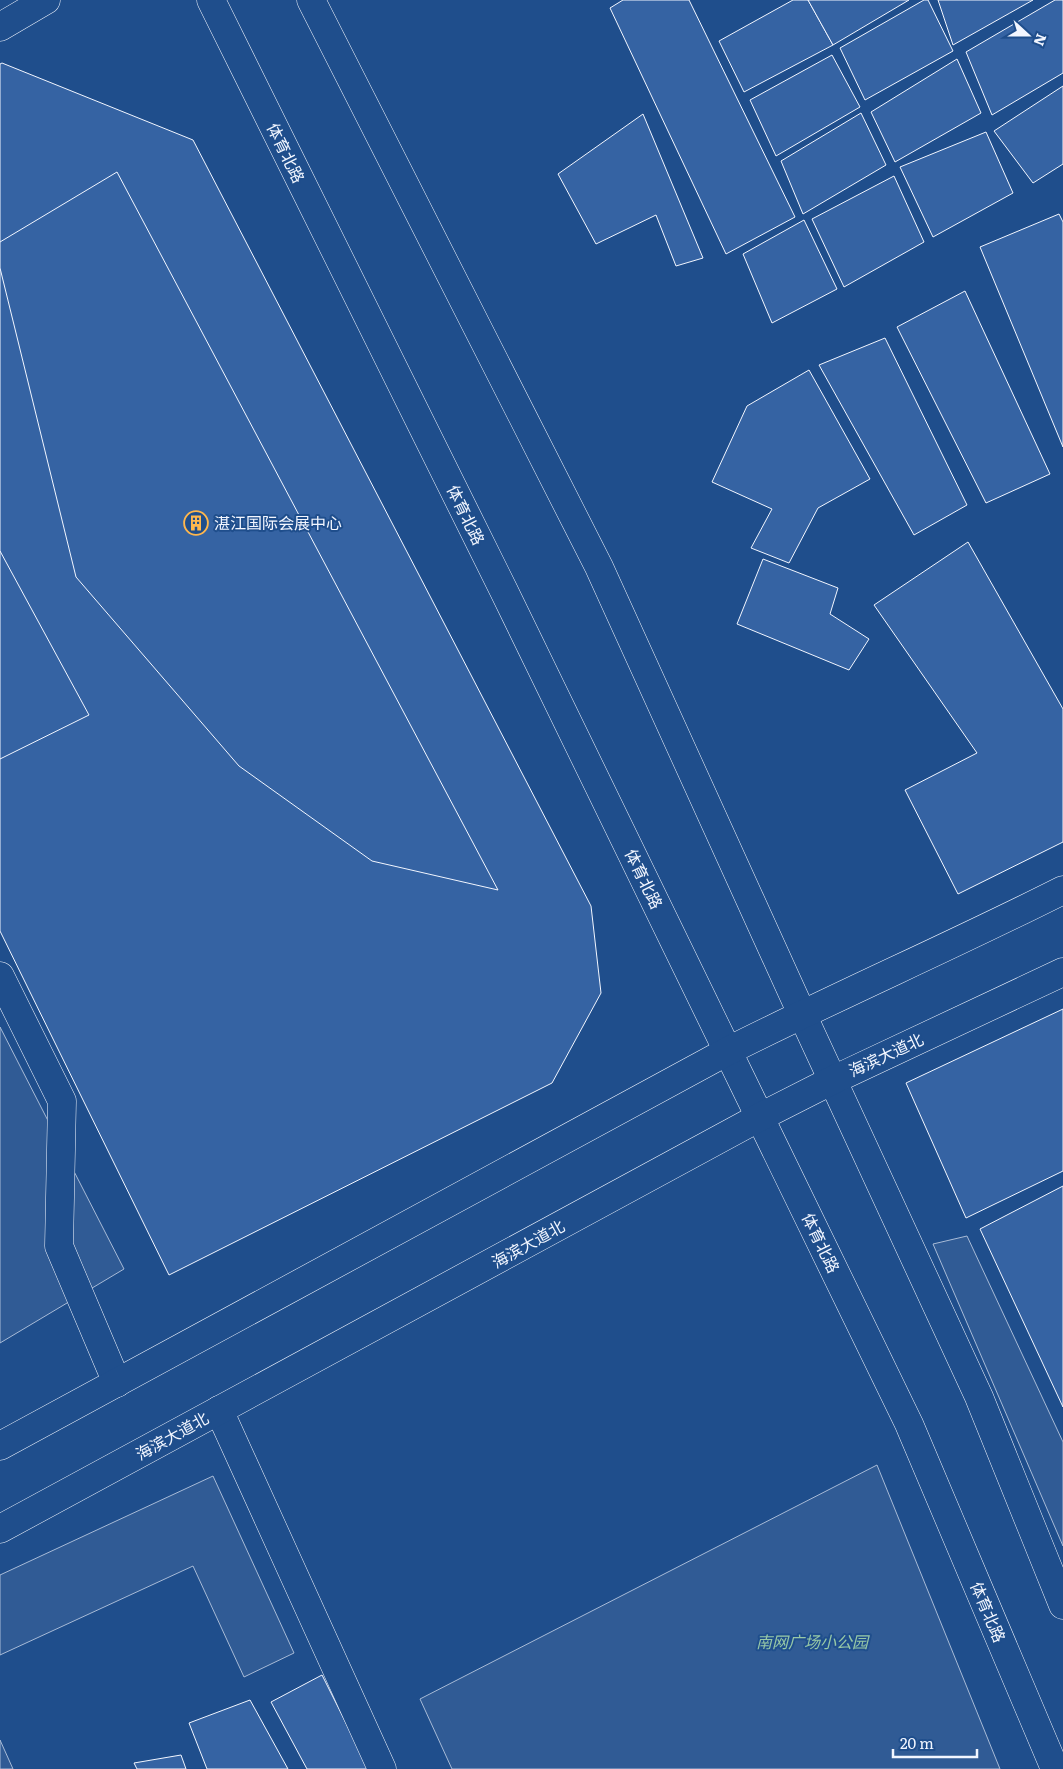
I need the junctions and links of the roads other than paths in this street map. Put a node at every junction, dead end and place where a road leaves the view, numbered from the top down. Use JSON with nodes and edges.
{"nodes":[{"id":1,"x":46,"y":0,"type":"edge"},
{"id":2,"x":211,"y":0,"type":"edge"},
{"id":3,"x":311,"y":0,"type":"edge"},
{"id":4,"x":0,"y":27,"type":"edge"},
{"id":5,"x":1063,"y":890,"type":"edge"},
{"id":6,"x":1063,"y":972,"type":"edge"},
{"id":7,"x":0,"y":976,"type":"edge"},
{"id":8,"x":802,"y":1014,"type":"junction"},
{"id":9,"x":728,"y":1051,"type":"junction"},
{"id":10,"x":833,"y":1080,"type":"junction"},
{"id":11,"x":760,"y":1117,"type":"junction"},
{"id":12,"x":116,"y":1384,"type":"junction"},
{"id":13,"x":219,"y":1410,"type":"junction"},
{"id":14,"x":0,"y":1446,"type":"edge"},
{"id":15,"x":0,"y":1529,"type":"edge"},
{"id":16,"x":1063,"y":1606,"type":"edge"},
{"id":17,"x":382,"y":1769,"type":"edge"},
{"id":18,"x":1055,"y":1769,"type":"edge"}],
"edges":[{"from":1,"to":4,"type":"main road"},
{"from":2,"to":9,"type":"main road","name":"体育北路"},
{"from":3,"to":8,"type":"main road"},
{"from":5,"to":8,"type":"main road"},
{"from":6,"to":10,"type":"main road","name":"海滨大道北"},
{"from":7,"to":12,"type":"main road"},
{"from":8,"to":9,"type":"main road"},
{"from":8,"to":10,"type":"main road"},
{"from":9,"to":11,"type":"main road","name":"体育北路"},
{"from":9,"to":12,"type":"main road"},
{"from":10,"to":11,"type":"main road","name":"海滨大道北"},
{"from":10,"to":16,"type":"main road"},
{"from":11,"to":13,"type":"main road","name":"海滨大道北"},
{"from":11,"to":18,"type":"main road","name":"体育北路"},
{"from":12,"to":14,"type":"main road"},
{"from":13,"to":15,"type":"main road","name":"海滨大道北"},
{"from":13,"to":17,"type":"main road"}]}
